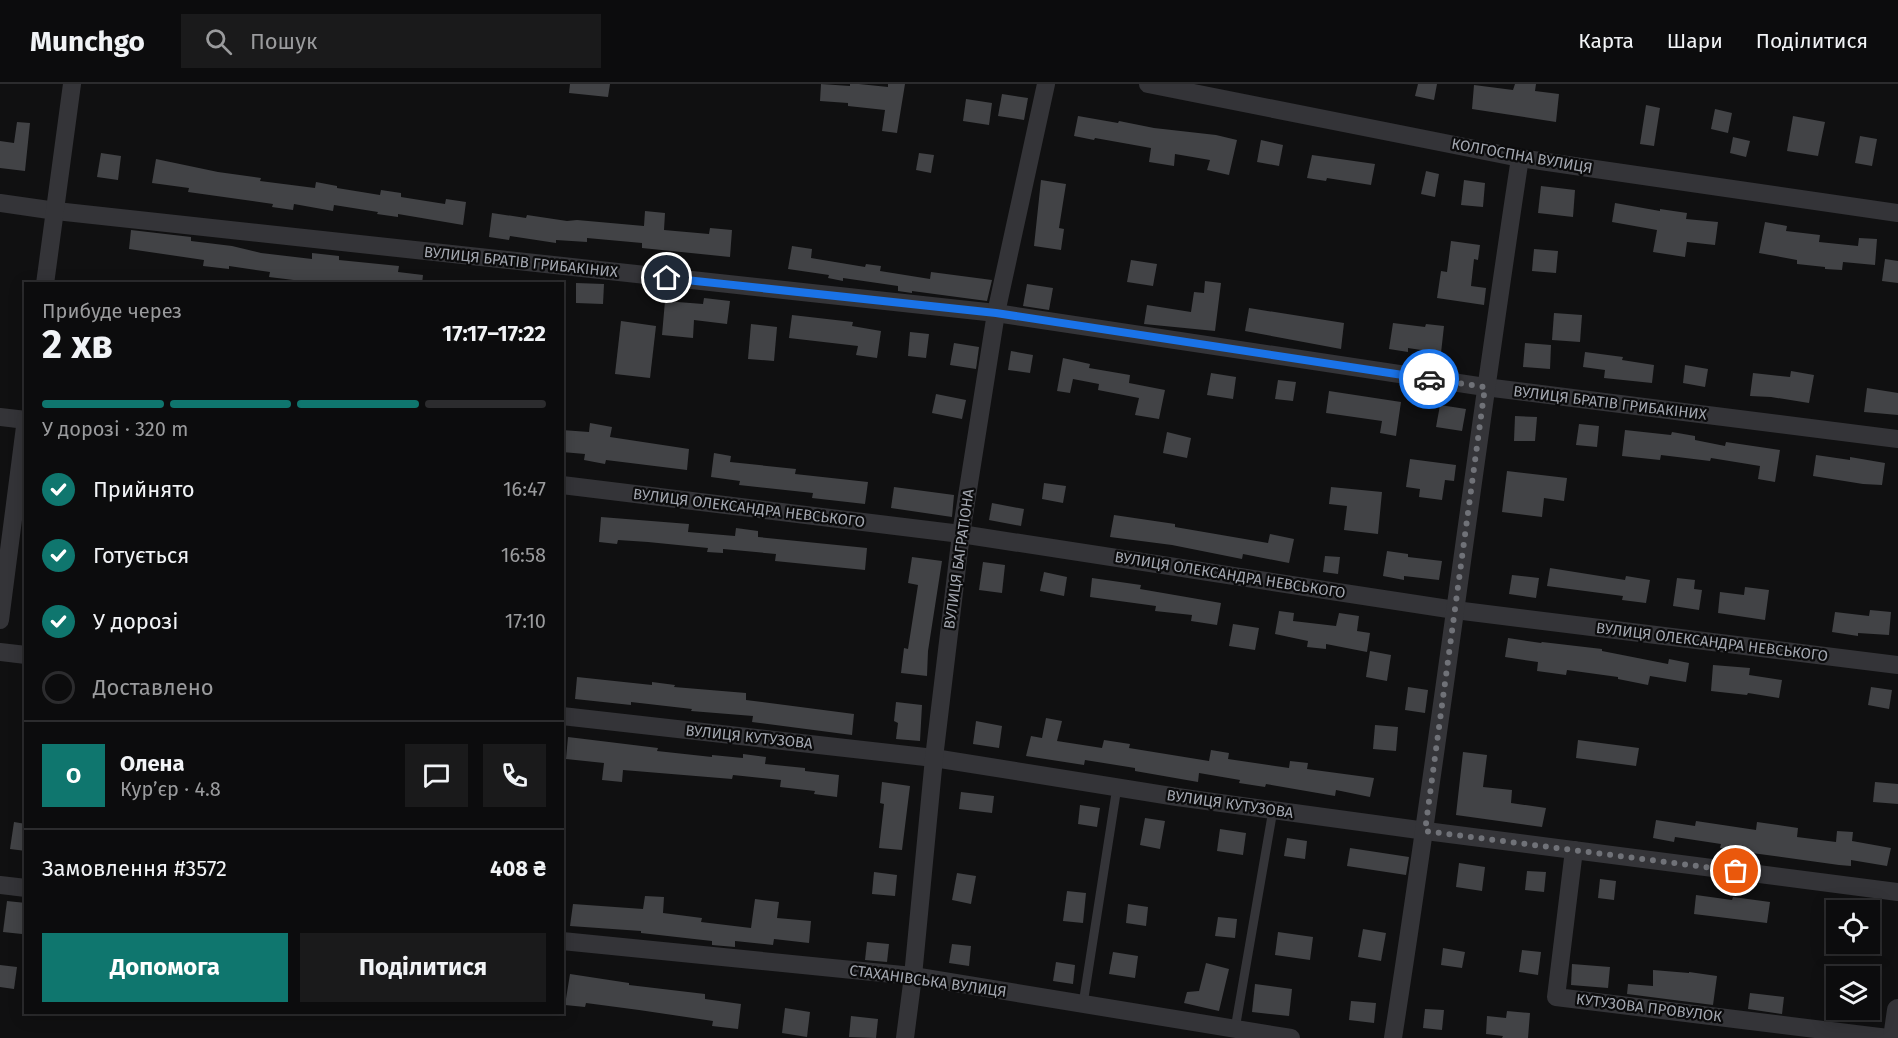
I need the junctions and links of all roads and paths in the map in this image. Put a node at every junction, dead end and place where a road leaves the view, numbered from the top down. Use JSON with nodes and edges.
{"nodes":[{"id":1,"x":72,"y":84,"type":"edge"},
{"id":2,"x":1046,"y":84,"type":"edge"},
{"id":3,"x":1148,"y":84,"type":"edge"},
{"id":4,"x":1520,"y":158,"type":"junction"},
{"id":5,"x":0,"y":203,"type":"edge"},
{"id":6,"x":56,"y":211,"type":"junction"},
{"id":7,"x":1898,"y":213,"type":"edge"},
{"id":8,"x":45,"y":282,"type":"edge"},
{"id":9,"x":996,"y":313,"type":"junction"},
{"id":10,"x":1485,"y":387,"type":"junction"},
{"id":11,"x":0,"y":417,"type":"edge"},
{"id":12,"x":24,"y":420,"type":"edge"},
{"id":13,"x":24,"y":428,"type":"edge"},
{"id":14,"x":1898,"y":439,"type":"edge"},
{"id":15,"x":564,"y":485,"type":"edge"},
{"id":16,"x":961,"y":534,"type":"junction"},
{"id":17,"x":1455,"y":610,"type":"junction"},
{"id":18,"x":0,"y":620,"type":"edge"},
{"id":19,"x":0,"y":652,"type":"edge"},
{"id":20,"x":24,"y":655,"type":"edge"},
{"id":21,"x":1898,"y":664,"type":"edge"},
{"id":22,"x":564,"y":716,"type":"edge"},
{"id":23,"x":934,"y":758,"type":"junction"},
{"id":24,"x":1117,"y":787,"type":"junction"},
{"id":25,"x":1273,"y":810,"type":"junction"},
{"id":26,"x":1425,"y":831,"type":"junction"},
{"id":27,"x":1574,"y":850,"type":"junction"},
{"id":28,"x":0,"y":885,"type":"edge"},
{"id":29,"x":24,"y":888,"type":"edge"},
{"id":30,"x":1898,"y":892,"type":"edge"},
{"id":31,"x":564,"y":941,"type":"edge"},
{"id":32,"x":914,"y":976,"type":"junction"},
{"id":33,"x":1083,"y":1004,"type":"junction"},
{"id":34,"x":1898,"y":1010,"type":"edge"},
{"id":35,"x":1235,"y":1029,"type":"junction"},
{"id":36,"x":905,"y":1038,"type":"edge"},
{"id":37,"x":1292,"y":1038,"type":"edge"},
{"id":38,"x":1393,"y":1038,"type":"edge"},
{"id":39,"x":1888,"y":1038,"type":"edge"},
{"id":40,"x":1894,"y":1038,"type":"edge"}],
"edges":[{"from":1,"to":6,"type":"street"},
{"from":2,"to":9,"type":"street","name":"ВУЛИЦЯ БАГРАТІОНА"},
{"from":3,"to":4,"type":"street","name":"КОЛГОСПНА ВУЛИЦЯ"},
{"from":4,"to":7,"type":"street","name":"КОЛГОСПНА ВУЛИЦЯ"},
{"from":4,"to":10,"type":"street"},
{"from":5,"to":6,"type":"street","name":"ВУЛИЦЯ БРАТІВ ГРИБАКІНИХ"},
{"from":6,"to":8,"type":"street"},
{"from":6,"to":9,"type":"street","name":"ВУЛИЦЯ БРАТІВ ГРИБАКІНИХ"},
{"from":9,"to":10,"type":"street","name":"ВУЛИЦЯ БРАТІВ ГРИБАКІНИХ"},
{"from":9,"to":16,"type":"street","name":"ВУЛИЦЯ БАГРАТІОНА"},
{"from":10,"to":14,"type":"street","name":"ВУЛИЦЯ БРАТІВ ГРИБАКІНИХ"},
{"from":10,"to":17,"type":"street"},
{"from":11,"to":12,"type":"street"},
{"from":13,"to":18,"type":"street"},
{"from":15,"to":16,"type":"street","name":"ВУЛИЦЯ ОЛЕКСАНДРА НЕВСЬКОГО"},
{"from":16,"to":17,"type":"street","name":"ВУЛИЦЯ ОЛЕКСАНДРА НЕВСЬКОГО"},
{"from":16,"to":23,"type":"street","name":"ВУЛИЦЯ БАГРАТІОНА"},
{"from":17,"to":21,"type":"street","name":"ВУЛИЦЯ ОЛЕКСАНДРА НЕВСЬКОГО"},
{"from":17,"to":26,"type":"street"},
{"from":19,"to":20,"type":"street"},
{"from":22,"to":23,"type":"street","name":"ВУЛИЦЯ КУТУЗОВА"},
{"from":23,"to":24,"type":"street","name":"ВУЛИЦЯ КУТУЗОВА"},
{"from":23,"to":32,"type":"street","name":"ВУЛИЦЯ БАГРАТІОНА"},
{"from":24,"to":25,"type":"street","name":"ВУЛИЦЯ КУТУЗОВА"},
{"from":24,"to":33,"type":"lane"},
{"from":25,"to":26,"type":"street","name":"ВУЛИЦЯ КУТУЗОВА"},
{"from":25,"to":35,"type":"lane"},
{"from":26,"to":27,"type":"street","name":"ВУЛИЦЯ КУТУЗОВА"},
{"from":26,"to":38,"type":"street"},
{"from":27,"to":30,"type":"street","name":"ВУЛИЦЯ КУТУЗОВА"},
{"from":27,"to":39,"type":"street","name":"КУТУЗОВА ПРОВУЛОК"},
{"from":28,"to":29,"type":"street"},
{"from":31,"to":32,"type":"street","name":"СТАХАНІВСЬКА ВУЛИЦЯ"},
{"from":32,"to":33,"type":"street","name":"СТАХАНІВСЬКА ВУЛИЦЯ"},
{"from":32,"to":36,"type":"street","name":"ВУЛИЦЯ БАГРАТІОНА"},
{"from":33,"to":35,"type":"street","name":"СТАХАНІВСЬКА ВУЛИЦЯ"},
{"from":34,"to":40,"type":"street"},
{"from":35,"to":37,"type":"street","name":"СТАХАНІВСЬКА ВУЛИЦЯ"}]}
